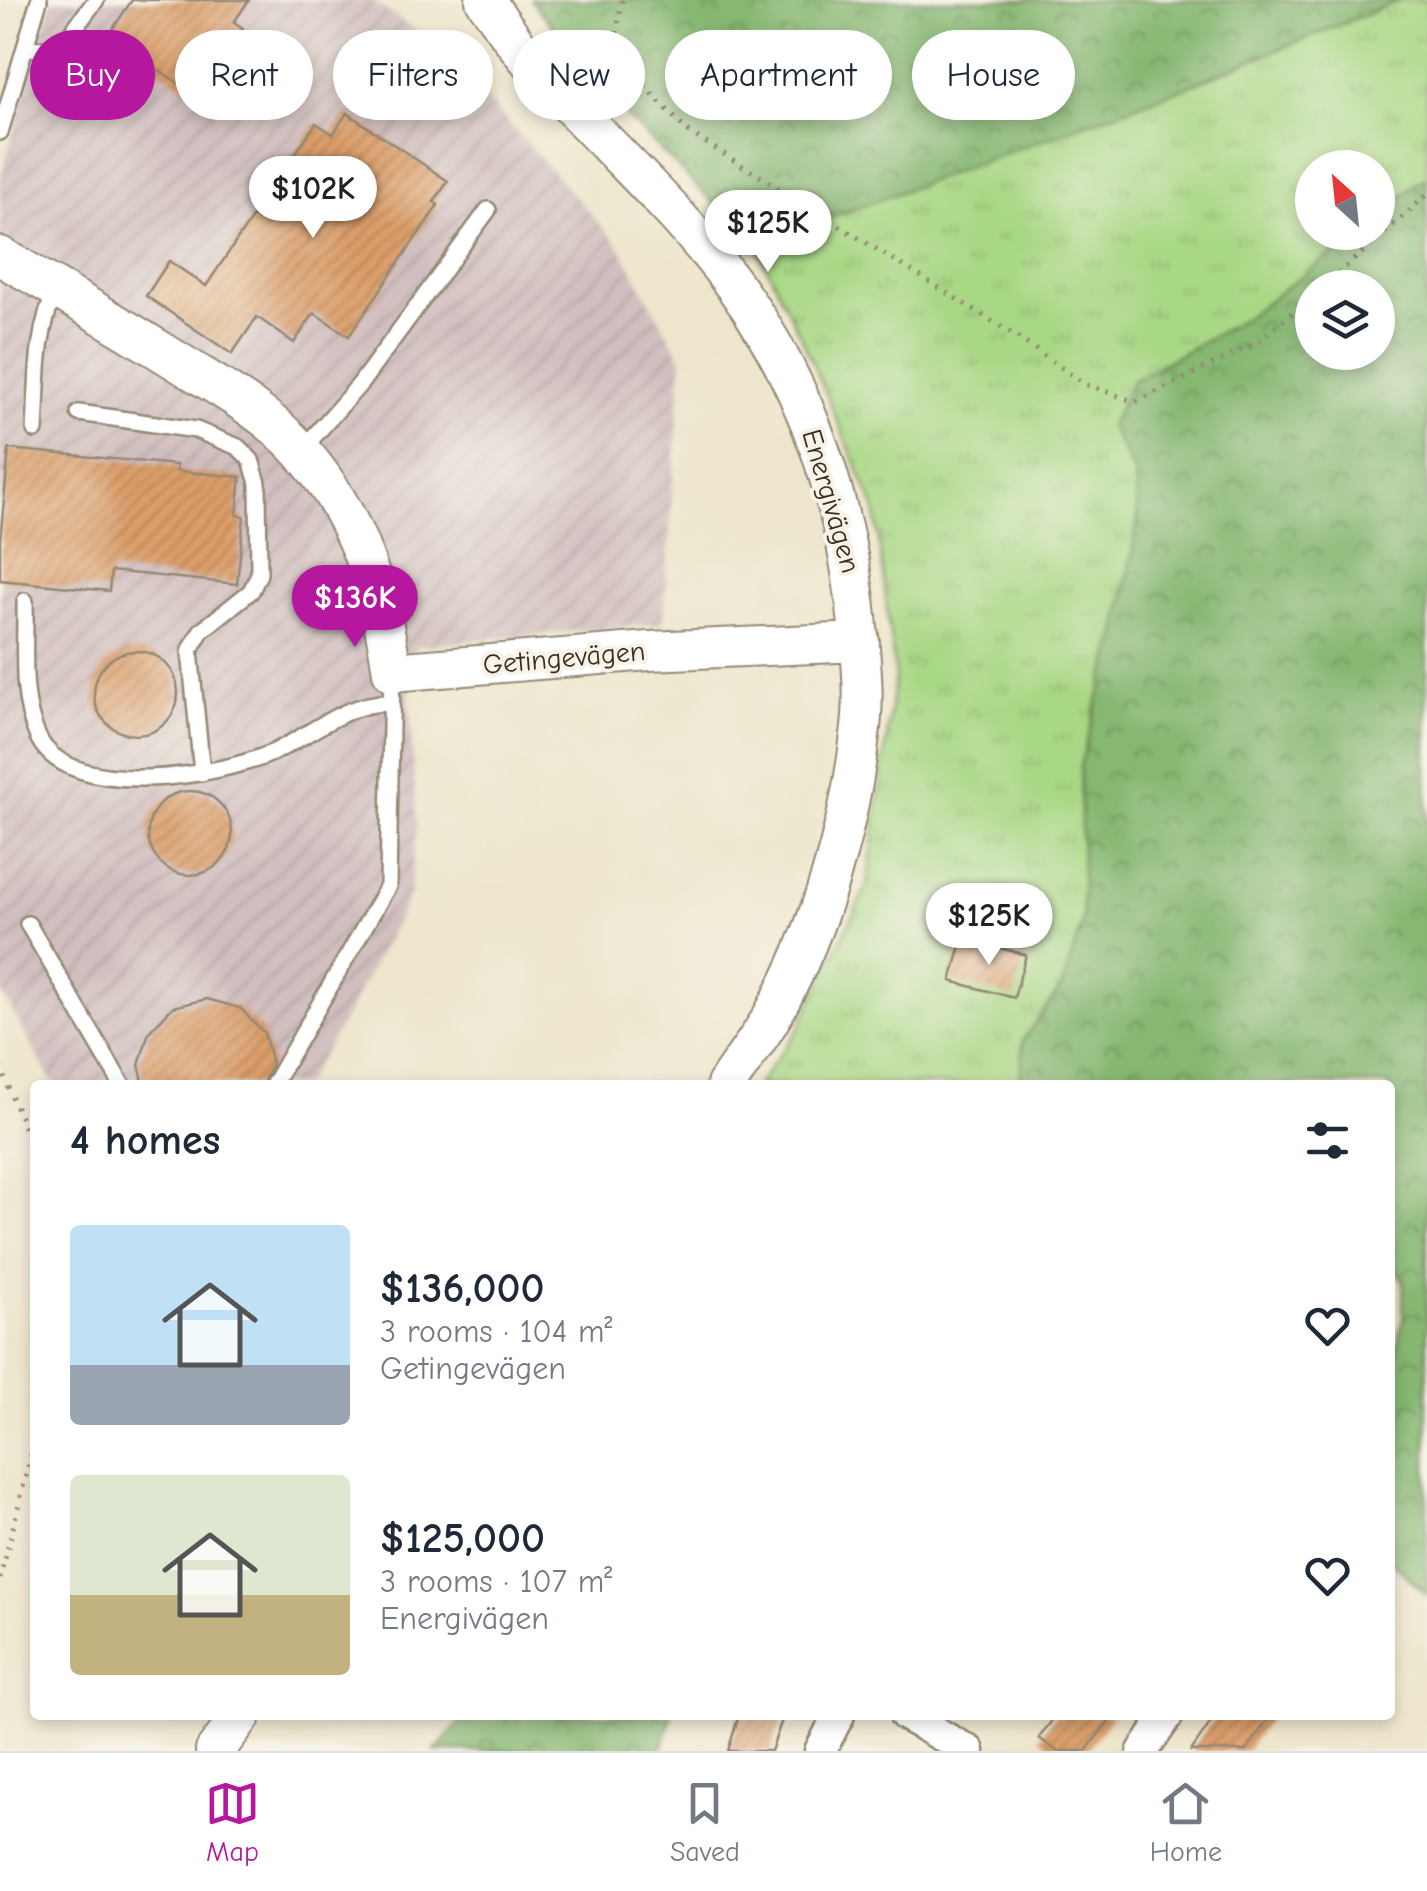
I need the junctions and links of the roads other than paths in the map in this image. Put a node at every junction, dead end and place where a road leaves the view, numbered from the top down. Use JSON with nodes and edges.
{"nodes":[{"id":1,"x":38,"y":0,"type":"edge"},
{"id":2,"x":96,"y":0,"type":"edge"},
{"id":3,"x":485,"y":0,"type":"edge"},
{"id":4,"x":26,"y":48,"type":"junction"},
{"id":5,"x":0,"y":132,"type":"edge"},
{"id":6,"x":488,"y":210,"type":"dead end"},
{"id":7,"x":0,"y":256,"type":"edge"},
{"id":8,"x":57,"y":289,"type":"junction"},
{"id":9,"x":79,"y":413,"type":"dead end"},
{"id":10,"x":35,"y":430,"type":"dead end"},
{"id":11,"x":301,"y":451,"type":"junction"},
{"id":12,"x":25,"y":601,"type":"dead end"},
{"id":13,"x":860,"y":642,"type":"junction"},
{"id":14,"x":391,"y":688,"type":"junction"},
{"id":15,"x":202,"y":773,"type":"junction"},
{"id":16,"x":28,"y":924,"type":"dead end"},
{"id":17,"x":119,"y":1080,"type":"edge"},
{"id":18,"x":277,"y":1080,"type":"edge"},
{"id":19,"x":729,"y":1080,"type":"edge"},
{"id":20,"x":238,"y":1720,"type":"edge"},
{"id":21,"x":837,"y":1720,"type":"edge"},
{"id":22,"x":914,"y":1720,"type":"edge"},
{"id":23,"x":1164,"y":1720,"type":"edge"},
{"id":24,"x":215,"y":1751,"type":"edge"},
{"id":25,"x":820,"y":1751,"type":"edge"},
{"id":26,"x":969,"y":1751,"type":"edge"},
{"id":27,"x":1142,"y":1751,"type":"edge"}],
"edges":[{"from":1,"to":4,"type":"lane"},
{"from":2,"to":4,"type":"lane"},
{"from":3,"to":13,"type":"street","name":"Energivägen"},
{"from":4,"to":5,"type":"lane"},
{"from":6,"to":11,"type":"lane"},
{"from":7,"to":8,"type":"street"},
{"from":8,"to":10,"type":"lane"},
{"from":8,"to":11,"type":"street"},
{"from":9,"to":15,"type":"lane"},
{"from":11,"to":14,"type":"street"},
{"from":12,"to":15,"type":"lane"},
{"from":13,"to":14,"type":"street","name":"Getingevägen"},
{"from":13,"to":19,"type":"street","name":"Energivägen"},
{"from":14,"to":15,"type":"lane"},
{"from":14,"to":18,"type":"lane"},
{"from":16,"to":17,"type":"lane"},
{"from":20,"to":24,"type":"street"},
{"from":21,"to":25,"type":"street"},
{"from":22,"to":26,"type":"street"},
{"from":23,"to":27,"type":"street"}]}
